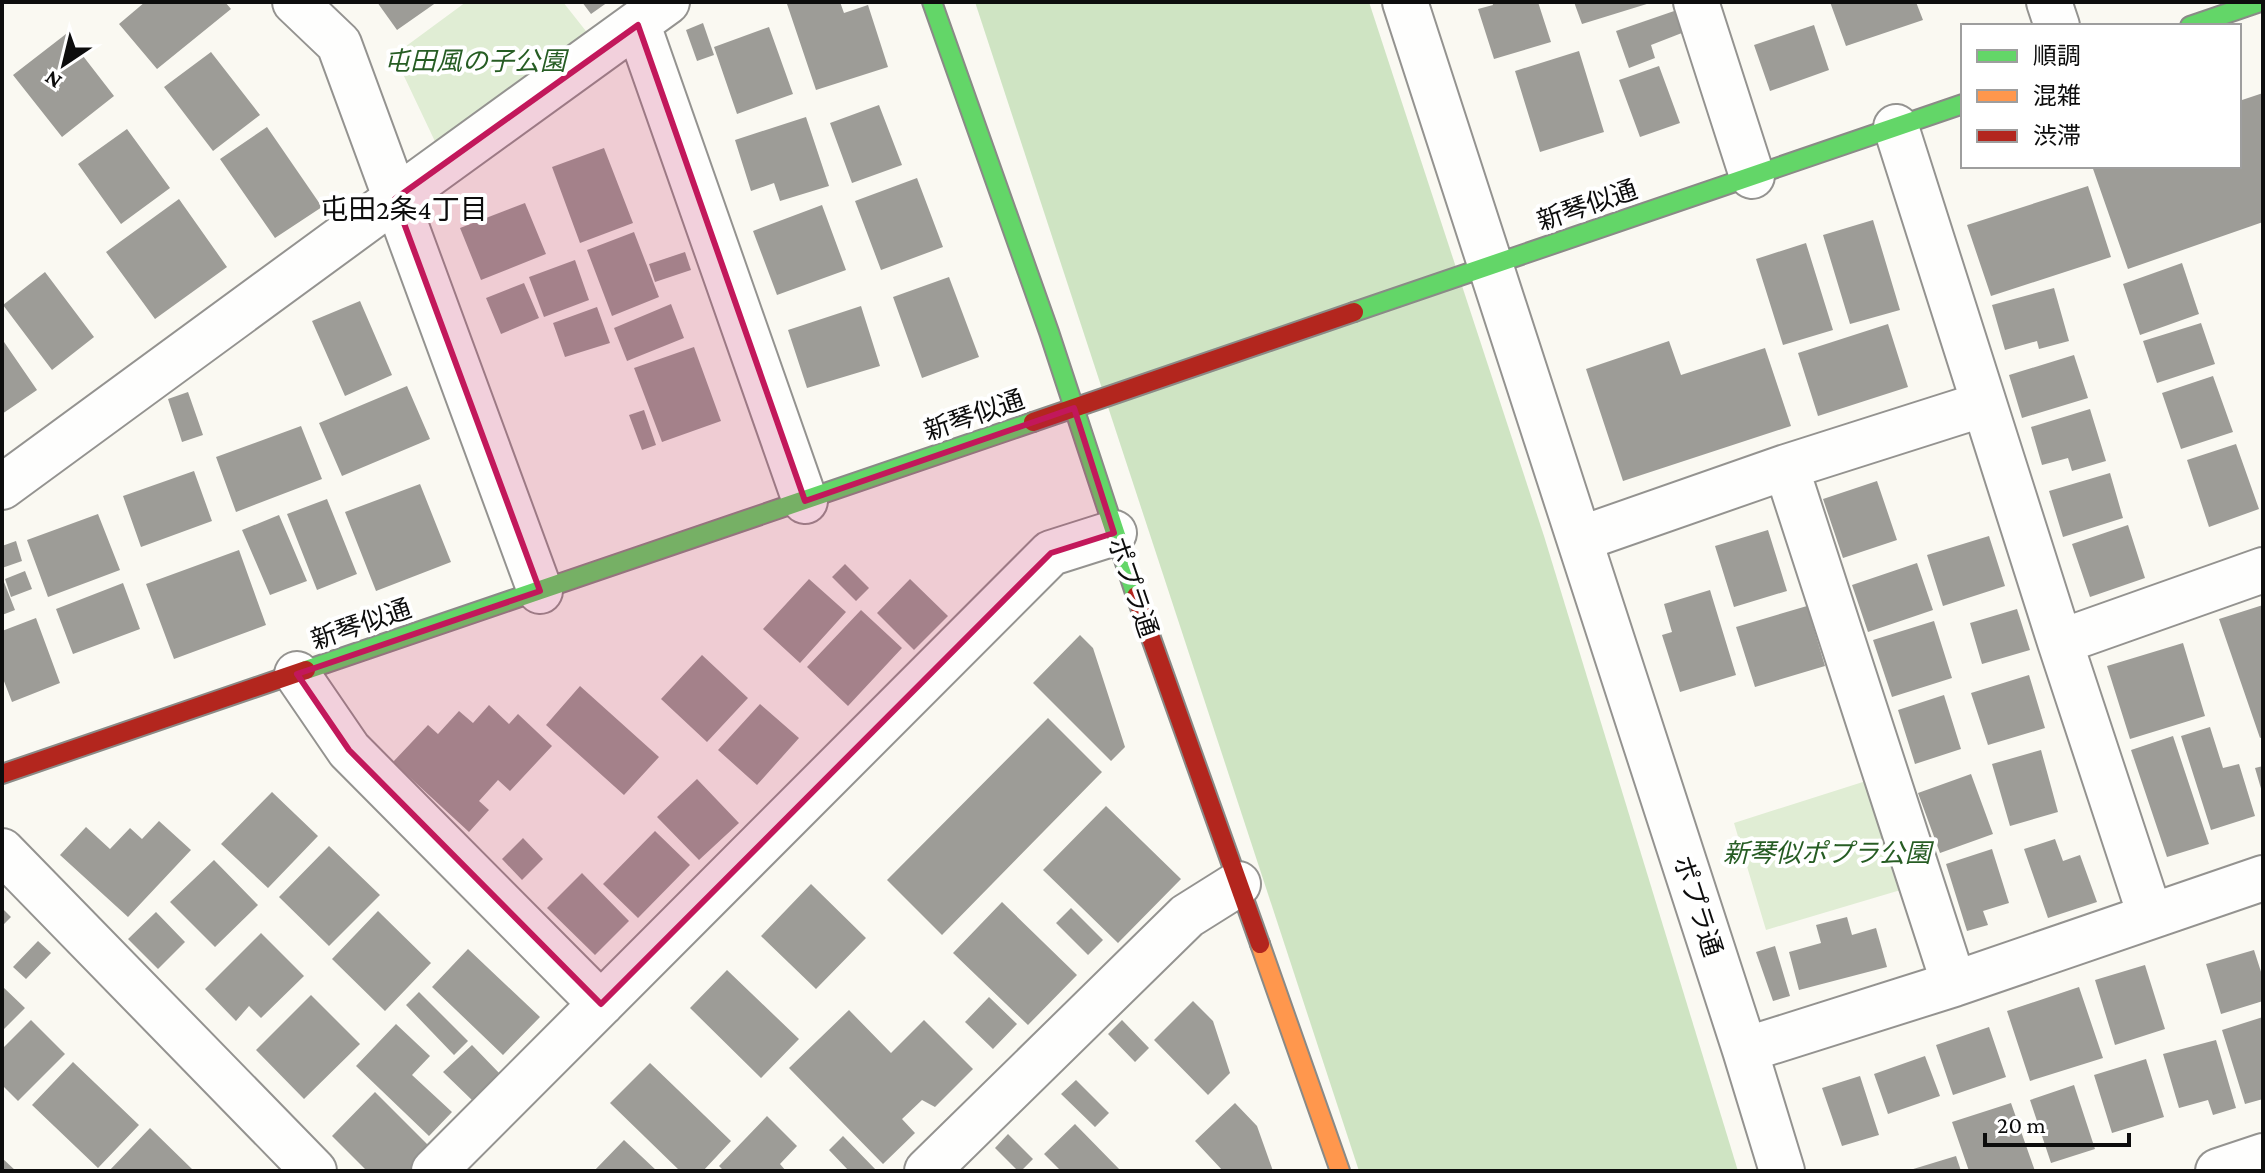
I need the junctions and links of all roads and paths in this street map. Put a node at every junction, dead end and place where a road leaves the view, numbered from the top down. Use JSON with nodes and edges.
{"nodes":[{"id":1,"x":295,"y":2,"type":"edge"},
{"id":2,"x":932,"y":2,"type":"edge"},
{"id":3,"x":1405,"y":2,"type":"edge"},
{"id":4,"x":1696,"y":2,"type":"edge"},
{"id":5,"x":2049,"y":2,"type":"edge"},
{"id":6,"x":2260,"y":2,"type":"edge"},
{"id":7,"x":653,"y":13,"type":"edge"},
{"id":8,"x":2056,"y":24,"type":"edge"},
{"id":9,"x":2196,"y":24,"type":"edge"},
{"id":10,"x":1961,"y":105,"type":"edge"},
{"id":11,"x":1896,"y":127,"type":"junction"},
{"id":12,"x":1752,"y":176,"type":"junction"},
{"id":13,"x":395,"y":199,"type":"junction"},
{"id":14,"x":1490,"y":266,"type":"junction"},
{"id":15,"x":1984,"y":404,"type":"junction"},
{"id":16,"x":1074,"y":408,"type":"junction"},
{"id":17,"x":1786,"y":467,"type":"junction"},
{"id":18,"x":2,"y":487,"type":"edge"},
{"id":19,"x":805,"y":501,"type":"junction"},
{"id":20,"x":1114,"y":533,"type":"junction"},
{"id":21,"x":1580,"y":539,"type":"junction"},
{"id":22,"x":2263,"y":570,"type":"edge"},
{"id":23,"x":540,"y":591,"type":"junction"},
{"id":24,"x":2060,"y":642,"type":"junction"},
{"id":25,"x":297,"y":674,"type":"junction"},
{"id":26,"x":2,"y":774,"type":"edge"},
{"id":27,"x":2,"y":851,"type":"edge"},
{"id":28,"x":2263,"y":878,"type":"edge"},
{"id":29,"x":1238,"y":884,"type":"junction"},
{"id":30,"x":2150,"y":915,"type":"junction"},
{"id":31,"x":1954,"y":984,"type":"junction"},
{"id":32,"x":601,"y":1004,"type":"junction"},
{"id":33,"x":1745,"y":1050,"type":"junction"},
{"id":34,"x":2263,"y":1156,"type":"edge"},
{"id":35,"x":314,"y":1171,"type":"edge"},
{"id":36,"x":434,"y":1171,"type":"edge"},
{"id":37,"x":927,"y":1171,"type":"edge"},
{"id":38,"x":1340,"y":1171,"type":"edge"},
{"id":39,"x":1782,"y":1171,"type":"edge"},
{"id":40,"x":2218,"y":1171,"type":"edge"}],
"edges":[{"from":1,"to":13,"type":"street"},
{"from":2,"to":16,"type":"street","name":"ポプラ通"},
{"from":3,"to":14,"type":"street","name":"ポプラ通"},
{"from":4,"to":12,"type":"street"},
{"from":5,"to":8,"type":"street"},
{"from":6,"to":9,"type":"street"},
{"from":7,"to":13,"type":"street"},
{"from":7,"to":19,"type":"street"},
{"from":10,"to":11,"type":"street","name":"新琴似通"},
{"from":11,"to":12,"type":"street","name":"新琴似通"},
{"from":11,"to":15,"type":"street"},
{"from":12,"to":14,"type":"street","name":"新琴似通"},
{"from":13,"to":18,"type":"street"},
{"from":13,"to":23,"type":"street"},
{"from":14,"to":16,"type":"street","name":"新琴似通"},
{"from":14,"to":21,"type":"street","name":"ポプラ通"},
{"from":15,"to":17,"type":"street"},
{"from":15,"to":24,"type":"street"},
{"from":16,"to":19,"type":"street","name":"新琴似通"},
{"from":16,"to":20,"type":"street","name":"ポプラ通"},
{"from":17,"to":21,"type":"street"},
{"from":17,"to":31,"type":"street"},
{"from":19,"to":23,"type":"street","name":"新琴似通"},
{"from":20,"to":29,"type":"street","name":"ポプラ通"},
{"from":20,"to":32,"type":"street"},
{"from":21,"to":33,"type":"street","name":"ポプラ通"},
{"from":22,"to":24,"type":"street"},
{"from":23,"to":25,"type":"street","name":"新琴似通"},
{"from":24,"to":30,"type":"street"},
{"from":25,"to":26,"type":"street","name":"新琴似通"},
{"from":25,"to":32,"type":"street"},
{"from":27,"to":35,"type":"street"},
{"from":28,"to":30,"type":"street"},
{"from":29,"to":37,"type":"street"},
{"from":29,"to":38,"type":"street","name":"ポプラ通"},
{"from":30,"to":31,"type":"street"},
{"from":31,"to":33,"type":"street"},
{"from":32,"to":36,"type":"street"},
{"from":33,"to":39,"type":"street","name":"ポプラ通"},
{"from":34,"to":40,"type":"street"}]}
